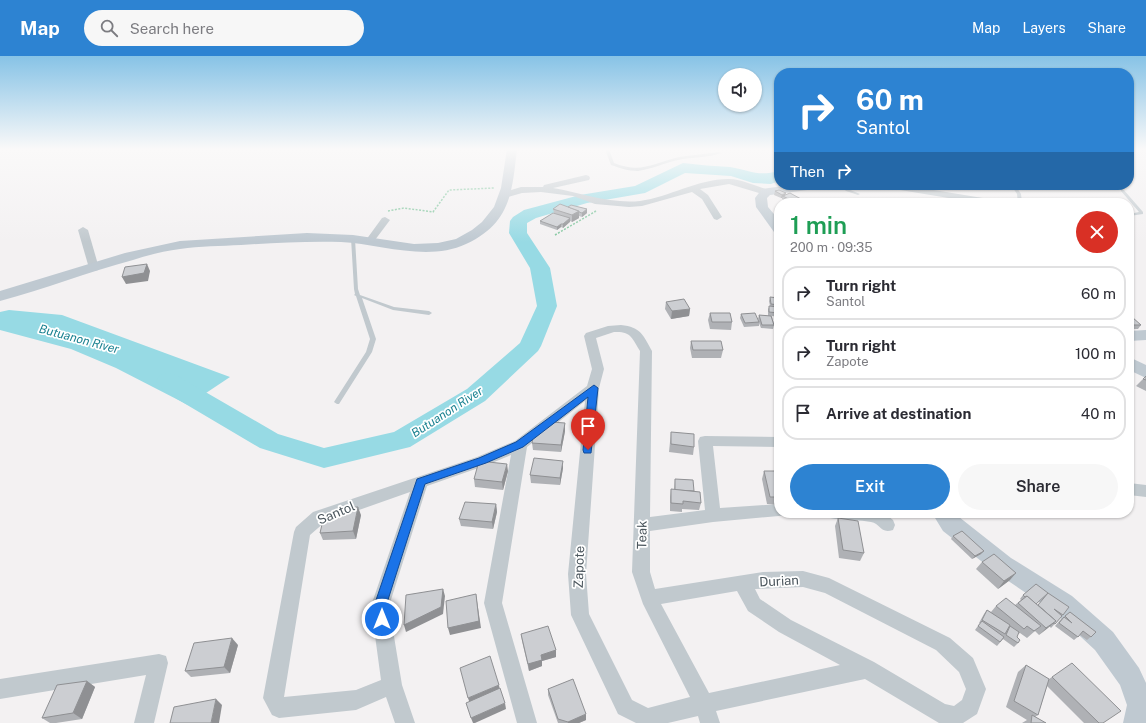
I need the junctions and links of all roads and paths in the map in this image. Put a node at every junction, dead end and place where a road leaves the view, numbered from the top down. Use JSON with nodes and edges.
{"nodes":[{"id":1,"x":508,"y":180,"type":"edge"},
{"id":2,"x":577,"y":180,"type":"edge"},
{"id":3,"x":542,"y":189,"type":"junction"},
{"id":4,"x":694,"y":189,"type":"junction"},
{"id":5,"x":780,"y":190,"type":"edge"},
{"id":6,"x":848,"y":190,"type":"edge"},
{"id":7,"x":918,"y":190,"type":"edge"},
{"id":8,"x":1122,"y":190,"type":"dead end"},
{"id":9,"x":506,"y":192,"type":"junction"},
{"id":10,"x":766,"y":192,"type":"junction"},
{"id":11,"x":858,"y":194,"type":"dead end"},
{"id":12,"x":966,"y":198,"type":"edge"},
{"id":13,"x":1129,"y":198,"type":"edge"},
{"id":14,"x":1134,"y":204,"type":"edge"},
{"id":15,"x":392,"y":209,"type":"dead end"},
{"id":16,"x":602,"y":210,"type":"dead end"},
{"id":17,"x":1134,"y":214,"type":"edge"},
{"id":18,"x":717,"y":217,"type":"dead end"},
{"id":19,"x":384,"y":220,"type":"dead end"},
{"id":20,"x":774,"y":223,"type":"edge"},
{"id":21,"x":83,"y":230,"type":"dead end"},
{"id":22,"x":555,"y":235,"type":"dead end"},
{"id":23,"x":353,"y":239,"type":"junction"},
{"id":24,"x":369,"y":242,"type":"junction"},
{"id":25,"x":94,"y":268,"type":"junction"},
{"id":26,"x":357,"y":295,"type":"junction"},
{"id":27,"x":0,"y":296,"type":"edge"},
{"id":28,"x":429,"y":313,"type":"dead end"},
{"id":29,"x":1146,"y":335,"type":"edge"},
{"id":30,"x":590,"y":336,"type":"joint"},
{"id":31,"x":1134,"y":336,"type":"edge"},
{"id":32,"x":1134,"y":366,"type":"edge"},
{"id":33,"x":1146,"y":372,"type":"edge"},
{"id":34,"x":594,"y":388,"type":"junction"},
{"id":35,"x":337,"y":402,"type":"dead end"},
{"id":36,"x":774,"y":442,"type":"edge"},
{"id":37,"x":520,"y":445,"type":"junction"},
{"id":38,"x":421,"y":482,"type":"junction"},
{"id":39,"x":1134,"y":490,"type":"edge"},
{"id":40,"x":1146,"y":491,"type":"edge"},
{"id":41,"x":774,"y":510,"type":"edge"},
{"id":42,"x":713,"y":515,"type":"junction"},
{"id":43,"x":947,"y":518,"type":"edge"},
{"id":44,"x":642,"y":525,"type":"junction"},
{"id":45,"x":742,"y":583,"type":"junction"},
{"id":46,"x":649,"y":598,"type":"junction"},
{"id":47,"x":867,"y":669,"type":"junction"},
{"id":48,"x":392,"y":685,"type":"junction"},
{"id":49,"x":0,"y":689,"type":"edge"},
{"id":50,"x":704,"y":704,"type":"junction"},
{"id":51,"x":144,"y":723,"type":"edge"},
{"id":52,"x":405,"y":723,"type":"edge"},
{"id":53,"x":527,"y":723,"type":"edge"},
{"id":54,"x":710,"y":723,"type":"edge"},
{"id":55,"x":1137,"y":723,"type":"edge"}],
"edges":[{"from":1,"to":9,"type":"street"},
{"from":2,"to":3,"type":"street"},
{"from":3,"to":4,"type":"street"},
{"from":3,"to":9,"type":"street"},
{"from":4,"to":10,"type":"street"},
{"from":4,"to":18,"type":"street"},
{"from":5,"to":10,"type":"street"},
{"from":6,"to":11,"type":"lane"},
{"from":7,"to":12,"type":"street"},
{"from":8,"to":13,"type":"lane"},
{"from":9,"to":15,"type":"path"},
{"from":9,"to":24,"type":"street"},
{"from":10,"to":20,"type":"street"},
{"from":14,"to":17,"type":"lane"},
{"from":16,"to":22,"type":"path"},
{"from":19,"to":24,"type":"street"},
{"from":21,"to":25,"type":"street"},
{"from":23,"to":24,"type":"street"},
{"from":23,"to":25,"type":"street"},
{"from":23,"to":26,"type":"lane"},
{"from":25,"to":27,"type":"street"},
{"from":26,"to":28,"type":"lane"},
{"from":26,"to":35,"type":"lane"},
{"from":29,"to":31,"type":"street"},
{"from":30,"to":34,"type":"street","name":"Zapote"},
{"from":30,"to":44,"type":"street","name":"Teak"},
{"from":32,"to":33,"type":"street"},
{"from":34,"to":37,"type":"street","name":"Santol"},
{"from":34,"to":50,"type":"street","name":"Zapote"},
{"from":36,"to":42,"type":"street"},
{"from":37,"to":38,"type":"street","name":"Santol"},
{"from":37,"to":53,"type":"street"},
{"from":38,"to":48,"type":"street"},
{"from":38,"to":48,"type":"street","name":"Santol"},
{"from":39,"to":40,"type":"street"},
{"from":41,"to":42,"type":"street"},
{"from":42,"to":44,"type":"street"},
{"from":43,"to":55,"type":"street"},
{"from":44,"to":46,"type":"street","name":"Teak"},
{"from":45,"to":46,"type":"street","name":"Durian"},
{"from":45,"to":47,"type":"street","name":"Durian"},
{"from":45,"to":47,"type":"street","name":"Durian"},
{"from":46,"to":50,"type":"street","name":"Teak"},
{"from":47,"to":50,"type":"street","name":"Zapote"},
{"from":48,"to":52,"type":"street"},
{"from":49,"to":51,"type":"street"},
{"from":50,"to":54,"type":"street","name":"Teak"}]}
